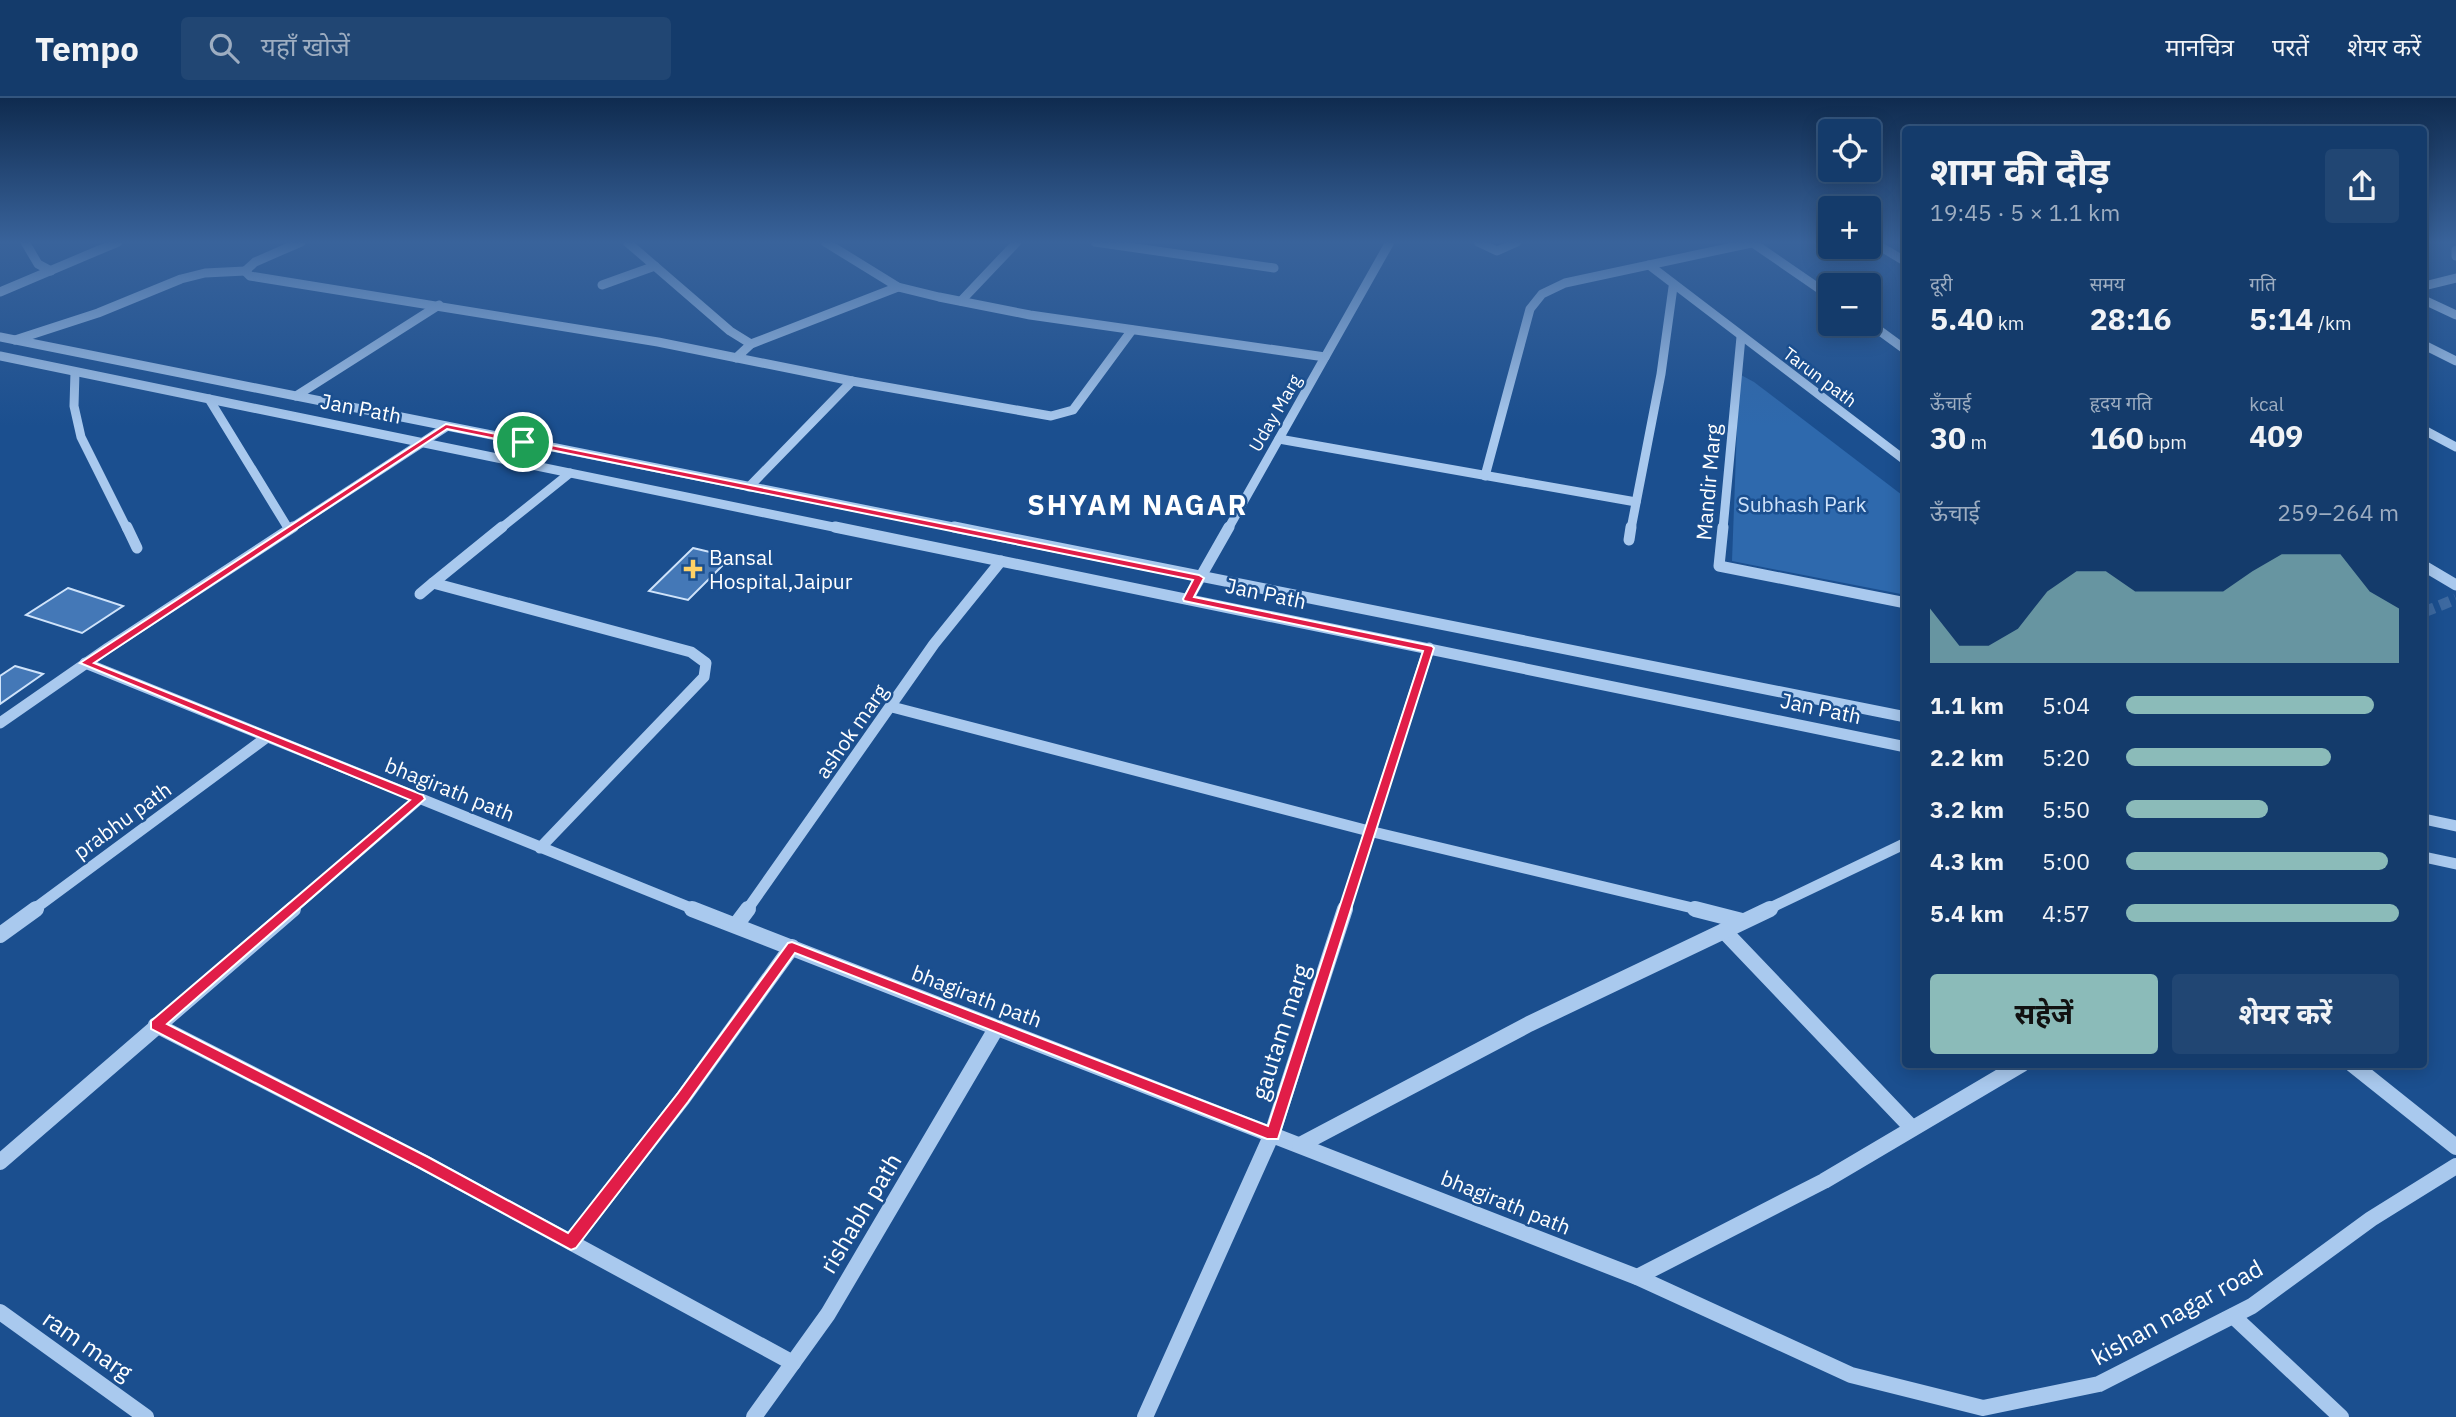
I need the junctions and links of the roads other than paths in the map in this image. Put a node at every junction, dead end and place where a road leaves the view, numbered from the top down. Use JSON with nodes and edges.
{"nodes":[{"id":1,"x":121,"y":304,"type":"edge"},
{"id":2,"x":430,"y":304,"type":"edge"},
{"id":3,"x":698,"y":304,"type":"edge"},
{"id":4,"x":855,"y":304,"type":"edge"},
{"id":5,"x":976,"y":304,"type":"edge"},
{"id":6,"x":1355,"y":304,"type":"edge"},
{"id":7,"x":1534,"y":304,"type":"edge"},
{"id":8,"x":1671,"y":304,"type":"edge"},
{"id":9,"x":1696,"y":304,"type":"edge"},
{"id":10,"x":2432,"y":304,"type":"edge"},
{"id":11,"x":439,"y":305,"type":"junction"},
{"id":12,"x":2456,"y":315,"type":"edge"},
{"id":13,"x":1132,"y":330,"type":"junction"},
{"id":14,"x":1881,"y":331,"type":"edge"},
{"id":15,"x":0,"y":337,"type":"edge"},
{"id":16,"x":1741,"y":337,"type":"junction"},
{"id":17,"x":15,"y":340,"type":"junction"},
{"id":18,"x":751,"y":344,"type":"junction"},
{"id":19,"x":1902,"y":346,"type":"edge"},
{"id":20,"x":2427,"y":346,"type":"edge"},
{"id":21,"x":0,"y":356,"type":"edge"},
{"id":22,"x":1325,"y":357,"type":"junction"},
{"id":23,"x":737,"y":358,"type":"junction"},
{"id":24,"x":2456,"y":361,"type":"edge"},
{"id":25,"x":75,"y":372,"type":"junction"},
{"id":26,"x":852,"y":381,"type":"junction"},
{"id":27,"x":296,"y":396,"type":"junction"},
{"id":28,"x":209,"y":399,"type":"junction"},
{"id":29,"x":446,"y":426,"type":"junction"},
{"id":30,"x":2427,"y":432,"type":"edge"},
{"id":31,"x":1279,"y":439,"type":"junction"},
{"id":32,"x":421,"y":442,"type":"junction"},
{"id":33,"x":2456,"y":447,"type":"edge"},
{"id":34,"x":1902,"y":458,"type":"edge"},
{"id":35,"x":570,"y":473,"type":"junction"},
{"id":36,"x":1485,"y":476,"type":"junction"},
{"id":37,"x":749,"y":487,"type":"junction"},
{"id":38,"x":1636,"y":502,"type":"junction"},
{"id":39,"x":288,"y":528,"type":"junction"},
{"id":40,"x":1629,"y":540,"type":"dead end"},
{"id":41,"x":137,"y":548,"type":"dead end"},
{"id":42,"x":1001,"y":561,"type":"junction"},
{"id":43,"x":2427,"y":568,"type":"edge"},
{"id":44,"x":1199,"y":578,"type":"junction"},
{"id":45,"x":433,"y":583,"type":"junction"},
{"id":46,"x":2456,"y":585,"type":"edge"},
{"id":47,"x":420,"y":594,"type":"dead end"},
{"id":48,"x":1188,"y":599,"type":"junction"},
{"id":49,"x":1902,"y":602,"type":"edge"},
{"id":50,"x":1429,"y":648,"type":"junction"},
{"id":51,"x":85,"y":663,"type":"junction"},
{"id":52,"x":892,"y":707,"type":"junction"},
{"id":53,"x":1902,"y":716,"type":"edge"},
{"id":54,"x":0,"y":723,"type":"edge"},
{"id":55,"x":267,"y":737,"type":"junction"},
{"id":56,"x":1902,"y":746,"type":"edge"},
{"id":57,"x":419,"y":799,"type":"junction"},
{"id":58,"x":2427,"y":820,"type":"edge"},
{"id":59,"x":2456,"y":826,"type":"edge"},
{"id":60,"x":1369,"y":831,"type":"junction"},
{"id":61,"x":1902,"y":845,"type":"edge"},
{"id":62,"x":540,"y":848,"type":"junction"},
{"id":63,"x":2427,"y":858,"type":"edge"},
{"id":64,"x":2456,"y":864,"type":"edge"},
{"id":65,"x":1742,"y":921,"type":"junction"},
{"id":66,"x":736,"y":925,"type":"junction"},
{"id":67,"x":1724,"y":930,"type":"junction"},
{"id":68,"x":0,"y":935,"type":"edge"},
{"id":69,"x":792,"y":947,"type":"junction"},
{"id":70,"x":156,"y":1025,"type":"junction"},
{"id":71,"x":997,"y":1027,"type":"junction"},
{"id":72,"x":2015,"y":1068,"type":"edge"},
{"id":73,"x":2357,"y":1068,"type":"edge"},
{"id":74,"x":1912,"y":1128,"type":"junction"},
{"id":75,"x":1272,"y":1134,"type":"junction"},
{"id":76,"x":1300,"y":1144,"type":"junction"},
{"id":77,"x":2456,"y":1147,"type":"edge"},
{"id":78,"x":0,"y":1162,"type":"edge"},
{"id":79,"x":2456,"y":1167,"type":"edge"},
{"id":80,"x":571,"y":1242,"type":"junction"},
{"id":81,"x":1637,"y":1277,"type":"junction"},
{"id":82,"x":0,"y":1312,"type":"edge"},
{"id":83,"x":2233,"y":1316,"type":"junction"},
{"id":84,"x":793,"y":1363,"type":"junction"},
{"id":85,"x":1851,"y":1376,"type":"joint"},
{"id":86,"x":1986,"y":1412,"type":"edge"},
{"id":87,"x":146,"y":1417,"type":"edge"},
{"id":88,"x":754,"y":1417,"type":"edge"},
{"id":89,"x":1145,"y":1417,"type":"edge"},
{"id":90,"x":2341,"y":1417,"type":"edge"}],
"edges":[{"from":1,"to":17,"type":"street"},
{"from":2,"to":11,"type":"street"},
{"from":3,"to":18,"type":"street"},
{"from":4,"to":18,"type":"street"},
{"from":5,"to":13,"type":"street"},
{"from":6,"to":22,"type":"street","name":"Uday Marg"},
{"from":7,"to":36,"type":"street"},
{"from":8,"to":38,"type":"street"},
{"from":9,"to":16,"type":"street","name":"Tarun path"},
{"from":10,"to":12,"type":"street"},
{"from":11,"to":23,"type":"street"},
{"from":11,"to":27,"type":"street"},
{"from":13,"to":22,"type":"street"},
{"from":13,"to":26,"type":"street"},
{"from":14,"to":19,"type":"street"},
{"from":15,"to":17,"type":"street","name":"Jan Path"},
{"from":16,"to":34,"type":"street","name":"Tarun path"},
{"from":16,"to":49,"type":"street","name":"Mandir Marg"},
{"from":17,"to":27,"type":"street","name":"Jan Path"},
{"from":18,"to":23,"type":"street"},
{"from":20,"to":24,"type":"street"},
{"from":21,"to":25,"type":"street","name":"Jan Path"},
{"from":22,"to":31,"type":"street","name":"Uday Marg"},
{"from":23,"to":26,"type":"street"},
{"from":25,"to":28,"type":"street","name":"Jan Path"},
{"from":25,"to":41,"type":"street"},
{"from":26,"to":37,"type":"street"},
{"from":27,"to":29,"type":"street","name":"Jan Path"},
{"from":28,"to":32,"type":"street","name":"Jan Path"},
{"from":28,"to":39,"type":"street"},
{"from":29,"to":32,"type":"street"},
{"from":29,"to":37,"type":"street","name":"Jan Path"},
{"from":30,"to":33,"type":"street"},
{"from":31,"to":36,"type":"street"},
{"from":31,"to":44,"type":"street","name":"Uday Marg"},
{"from":32,"to":35,"type":"street","name":"Jan Path"},
{"from":32,"to":39,"type":"street"},
{"from":35,"to":42,"type":"street","name":"Jan Path"},
{"from":35,"to":45,"type":"street"},
{"from":36,"to":38,"type":"street"},
{"from":37,"to":44,"type":"street","name":"Jan Path"},
{"from":38,"to":40,"type":"street"},
{"from":39,"to":51,"type":"street"},
{"from":42,"to":48,"type":"street","name":"Jan Path"},
{"from":42,"to":52,"type":"street","name":"ashok marg"},
{"from":43,"to":46,"type":"street"},
{"from":44,"to":48,"type":"street","name":"Uday Marg"},
{"from":44,"to":53,"type":"street","name":"Jan Path"},
{"from":45,"to":47,"type":"street"},
{"from":45,"to":62,"type":"street"},
{"from":48,"to":50,"type":"street","name":"Jan Path"},
{"from":50,"to":56,"type":"street","name":"Jan Path"},
{"from":50,"to":60,"type":"street","name":"gautam marg"},
{"from":51,"to":54,"type":"street"},
{"from":51,"to":55,"type":"street","name":"bhagirath path"},
{"from":52,"to":60,"type":"street"},
{"from":52,"to":66,"type":"street","name":"ashok marg"},
{"from":55,"to":57,"type":"street","name":"bhagirath path"},
{"from":55,"to":68,"type":"street","name":"prabhu path"},
{"from":57,"to":62,"type":"street","name":"bhagirath path"},
{"from":57,"to":70,"type":"street"},
{"from":58,"to":59,"type":"street"},
{"from":60,"to":65,"type":"street"},
{"from":60,"to":75,"type":"street","name":"gautam marg"},
{"from":61,"to":65,"type":"street"},
{"from":62,"to":66,"type":"street","name":"bhagirath path"},
{"from":63,"to":64,"type":"street"},
{"from":65,"to":67,"type":"street"},
{"from":66,"to":69,"type":"street","name":"bhagirath path"},
{"from":67,"to":74,"type":"street"},
{"from":67,"to":76,"type":"street"},
{"from":69,"to":71,"type":"street","name":"bhagirath path"},
{"from":69,"to":80,"type":"street"},
{"from":70,"to":78,"type":"street"},
{"from":70,"to":80,"type":"street"},
{"from":71,"to":75,"type":"street","name":"bhagirath path"},
{"from":71,"to":84,"type":"street","name":"rishabh path"},
{"from":72,"to":74,"type":"street"},
{"from":73,"to":77,"type":"street"},
{"from":74,"to":81,"type":"street"},
{"from":75,"to":76,"type":"street","name":"bhagirath path"},
{"from":75,"to":89,"type":"street","name":"gautam marg"},
{"from":76,"to":81,"type":"street","name":"bhagirath path"},
{"from":79,"to":83,"type":"street","name":"kishan nagar road"},
{"from":80,"to":84,"type":"street"},
{"from":81,"to":85,"type":"street","name":"bhagirath path"},
{"from":82,"to":87,"type":"street","name":"ram marg"},
{"from":83,"to":86,"type":"street","name":"kishan nagar road"},
{"from":83,"to":90,"type":"street"},
{"from":84,"to":88,"type":"street","name":"rishabh path"},
{"from":85,"to":86,"type":"street","name":"kishan nagar road"}]}
